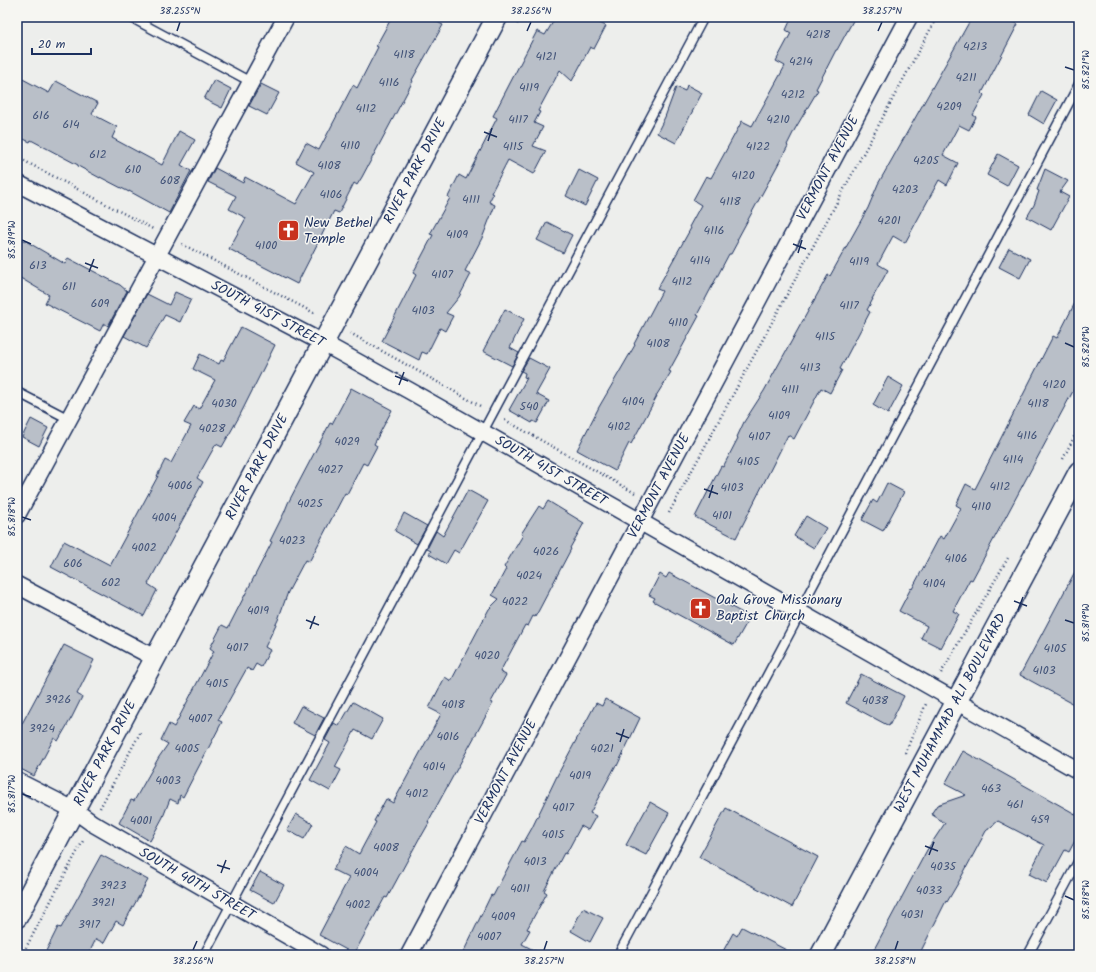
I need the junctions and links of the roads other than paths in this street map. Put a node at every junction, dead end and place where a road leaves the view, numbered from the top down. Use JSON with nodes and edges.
{"nodes":[{"id":1,"x":130,"y":17,"type":"edge"},
{"id":2,"x":286,"y":17,"type":"edge"},
{"id":3,"x":704,"y":17,"type":"edge"},
{"id":4,"x":909,"y":17,"type":"edge"},
{"id":5,"x":495,"y":18,"type":"edge"},
{"id":6,"x":251,"y":82,"type":"junction"},
{"id":7,"x":1079,"y":84,"type":"edge"},
{"id":8,"x":17,"y":183,"type":"edge"},
{"id":9,"x":157,"y":256,"type":"junction"},
{"id":10,"x":323,"y":343,"type":"junction"},
{"id":11,"x":17,"y":392,"type":"edge"},
{"id":12,"x":69,"y":418,"type":"junction"},
{"id":13,"x":483,"y":432,"type":"junction"},
{"id":14,"x":1079,"y":472,"type":"edge"},
{"id":15,"x":17,"y":515,"type":"edge"},
{"id":16,"x":640,"y":521,"type":"junction"},
{"id":17,"x":17,"y":585,"type":"edge"},
{"id":18,"x":800,"y":613,"type":"junction"},
{"id":19,"x":155,"y":658,"type":"junction"},
{"id":20,"x":956,"y":701,"type":"junction"},
{"id":21,"x":1079,"y":771,"type":"edge"},
{"id":22,"x":17,"y":781,"type":"edge"},
{"id":23,"x":74,"y":810,"type":"junction"},
{"id":24,"x":1079,"y":860,"type":"edge"},
{"id":25,"x":231,"y":904,"type":"junction"},
{"id":26,"x":17,"y":917,"type":"edge"},
{"id":27,"x":204,"y":955,"type":"edge"},
{"id":28,"x":321,"y":955,"type":"edge"},
{"id":29,"x":409,"y":955,"type":"edge"},
{"id":30,"x":618,"y":955,"type":"edge"},
{"id":31,"x":821,"y":955,"type":"edge"},
{"id":32,"x":1028,"y":955,"type":"edge"}],
"edges":[{"from":1,"to":6,"type":"lane"},
{"from":2,"to":6,"type":"street"},
{"from":3,"to":13,"type":"lane"},
{"from":4,"to":16,"type":"street","name":"VERMONT AVENUE"},
{"from":5,"to":10,"type":"street","name":"RIVER PARK DRIVE"},
{"from":6,"to":9,"type":"street"},
{"from":7,"to":18,"type":"lane"},
{"from":8,"to":9,"type":"street","name":"SOUTH 41ST STREET"},
{"from":9,"to":10,"type":"street","name":"SOUTH 41ST STREET"},
{"from":9,"to":12,"type":"street"},
{"from":10,"to":13,"type":"street","name":"SOUTH 41ST STREET"},
{"from":10,"to":19,"type":"street","name":"RIVER PARK DRIVE"},
{"from":11,"to":12,"type":"lane"},
{"from":12,"to":15,"type":"street"},
{"from":13,"to":16,"type":"street","name":"SOUTH 41ST STREET"},
{"from":13,"to":25,"type":"lane"},
{"from":14,"to":20,"type":"street","name":"WEST MUHAMMAD ALI BOULEVARD"},
{"from":16,"to":18,"type":"street","name":"SOUTH 41ST STREET"},
{"from":16,"to":29,"type":"street","name":"VERMONT AVENUE"},
{"from":17,"to":19,"type":"street"},
{"from":18,"to":20,"type":"street","name":"SOUTH 41ST STREET"},
{"from":18,"to":30,"type":"lane"},
{"from":19,"to":23,"type":"street","name":"RIVER PARK DRIVE"},
{"from":20,"to":21,"type":"street","name":"SOUTH 41ST STREET"},
{"from":20,"to":31,"type":"street","name":"WEST MUHAMMAD ALI BOULEVARD"},
{"from":22,"to":23,"type":"street","name":"SOUTH 40TH STREET"},
{"from":23,"to":25,"type":"street","name":"SOUTH 40TH STREET"},
{"from":23,"to":26,"type":"street","name":"RIVER PARK DRIVE"},
{"from":24,"to":32,"type":"lane"},
{"from":25,"to":27,"type":"lane"},
{"from":25,"to":28,"type":"street","name":"SOUTH 40TH STREET"}]}
